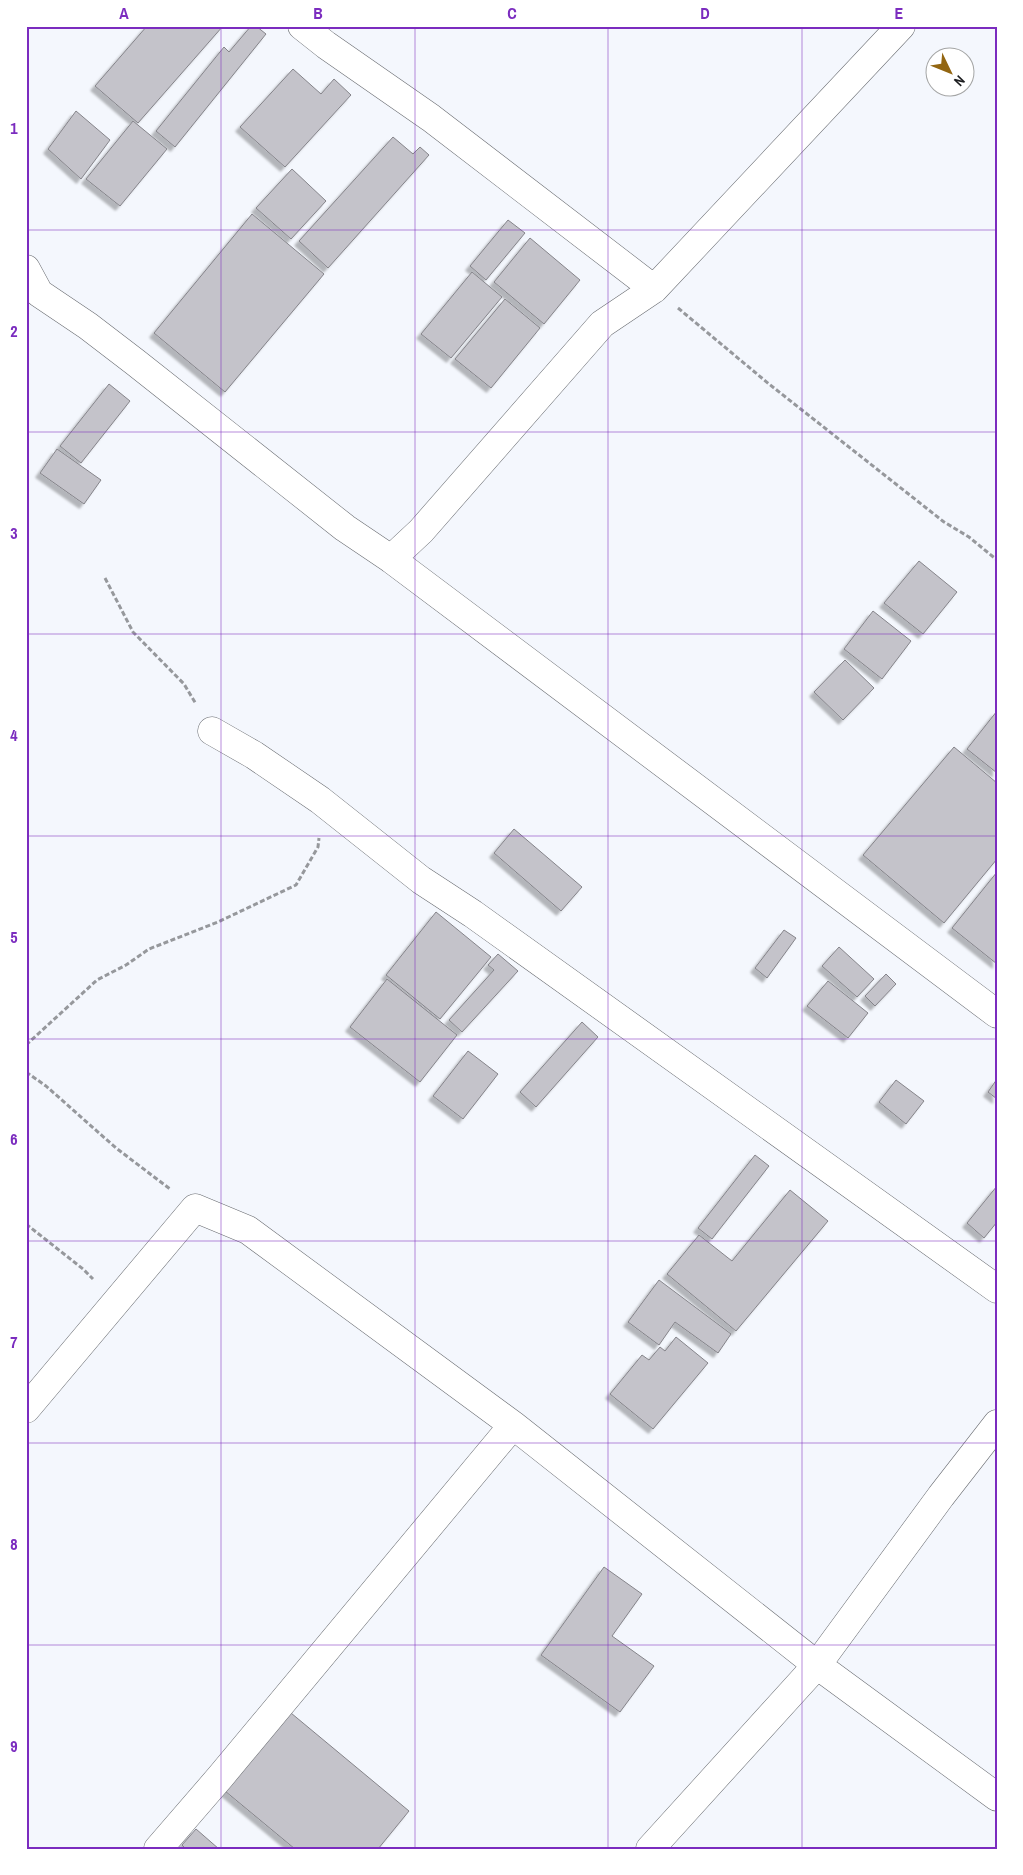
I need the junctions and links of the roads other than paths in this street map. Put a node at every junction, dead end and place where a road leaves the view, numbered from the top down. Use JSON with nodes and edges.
{"nodes":[{"id":1,"x":302,"y":26,"type":"edge"},
{"id":2,"x":902,"y":26,"type":"edge"},
{"id":3,"x":26,"y":269,"type":"edge"},
{"id":4,"x":654,"y":289,"type":"junction"},
{"id":5,"x":391,"y":560,"type":"junction"},
{"id":6,"x":212,"y":731,"type":"dead end"},
{"id":7,"x":997,"y":1014,"type":"edge"},
{"id":8,"x":997,"y":1290,"type":"edge"},
{"id":9,"x":26,"y":1409,"type":"edge"},
{"id":10,"x":997,"y":1424,"type":"edge"},
{"id":11,"x":513,"y":1425,"type":"junction"},
{"id":12,"x":817,"y":1665,"type":"junction"},
{"id":13,"x":997,"y":1797,"type":"edge"},
{"id":14,"x":158,"y":1849,"type":"edge"},
{"id":15,"x":650,"y":1849,"type":"edge"}],
"edges":[{"from":1,"to":4,"type":"street"},
{"from":2,"to":4,"type":"street"},
{"from":3,"to":5,"type":"street"},
{"from":4,"to":5,"type":"street"},
{"from":5,"to":7,"type":"street"},
{"from":6,"to":8,"type":"street"},
{"from":9,"to":11,"type":"street"},
{"from":10,"to":12,"type":"street"},
{"from":11,"to":12,"type":"street"},
{"from":11,"to":14,"type":"street"},
{"from":12,"to":13,"type":"street"},
{"from":12,"to":15,"type":"street"}]}
